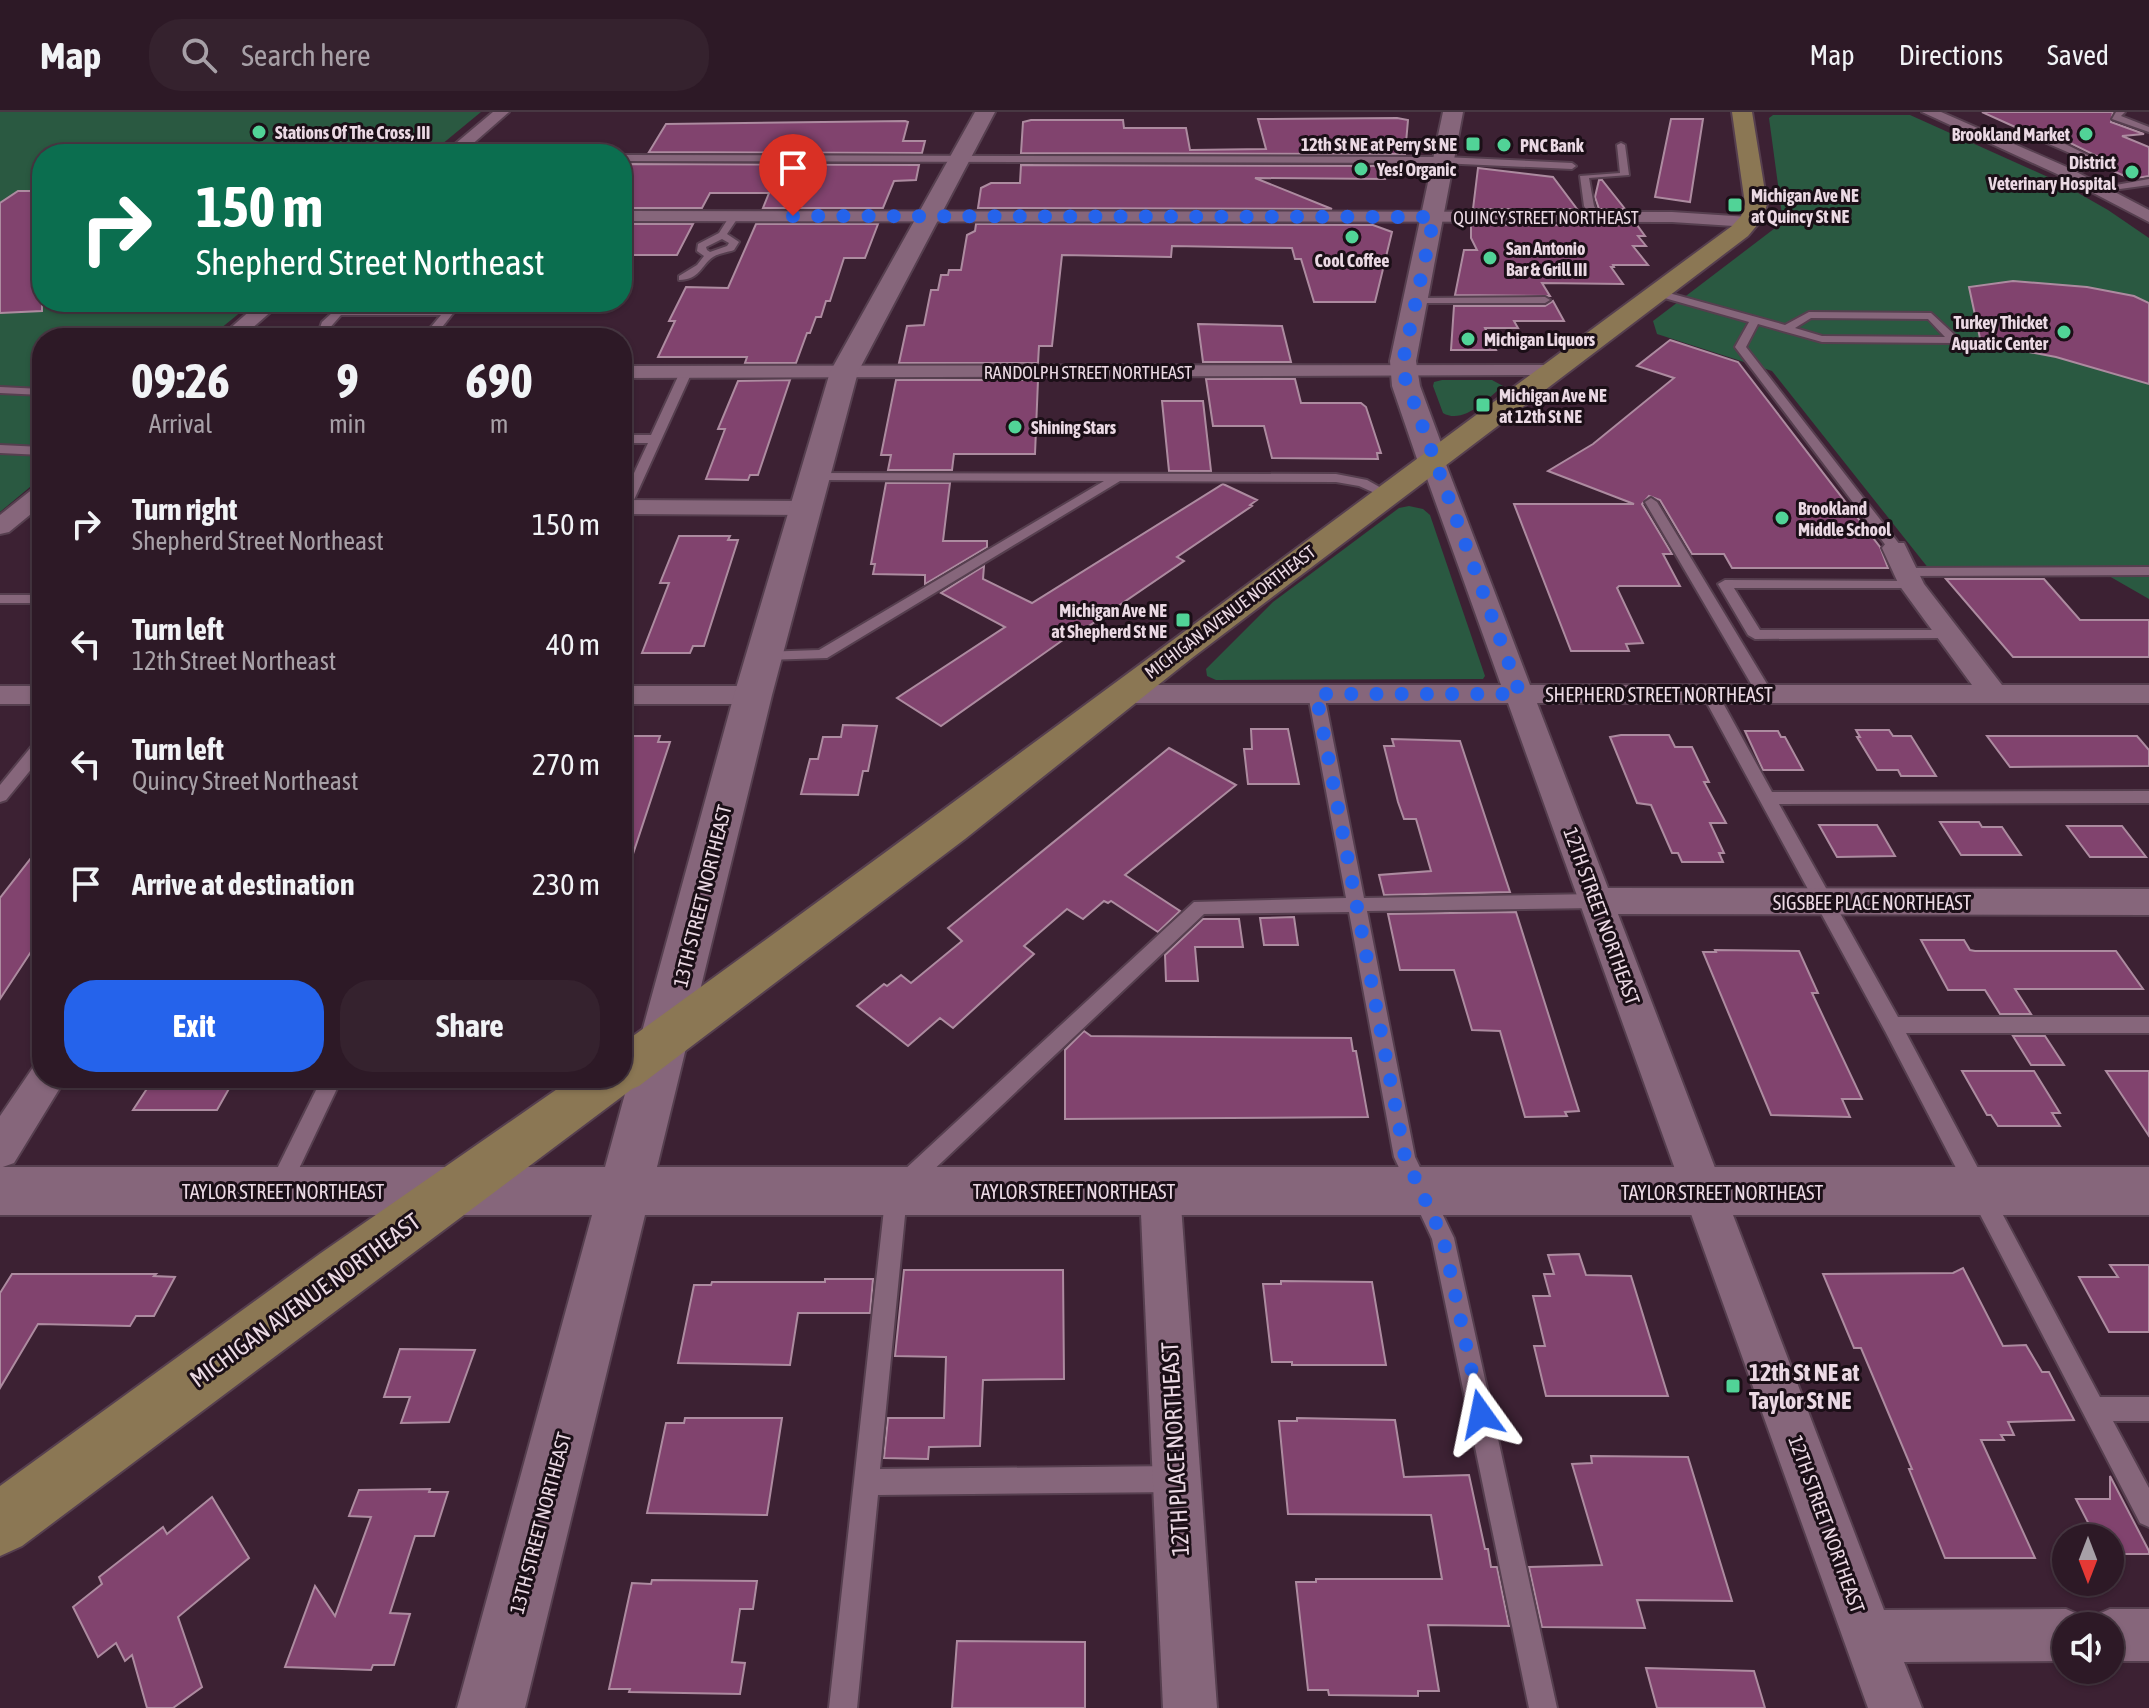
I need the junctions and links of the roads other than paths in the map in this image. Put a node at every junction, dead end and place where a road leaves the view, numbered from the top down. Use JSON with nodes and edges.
{"nodes":[{"id":1,"x":502,"y":112,"type":"edge"},
{"id":2,"x":985,"y":112,"type":"edge"},
{"id":3,"x":1453,"y":112,"type":"edge"},
{"id":4,"x":1742,"y":112,"type":"edge"},
{"id":5,"x":1929,"y":112,"type":"edge"},
{"id":6,"x":2122,"y":112,"type":"edge"},
{"id":7,"x":2136,"y":114,"type":"dead end"},
{"id":8,"x":2149,"y":130,"type":"edge"},
{"id":9,"x":1986,"y":137,"type":"junction"},
{"id":10,"x":463,"y":144,"type":"edge"},
{"id":11,"x":1621,"y":145,"type":"dead end"},
{"id":12,"x":1568,"y":151,"type":"dead end"},
{"id":13,"x":961,"y":157,"type":"junction"},
{"id":14,"x":632,"y":158,"type":"edge"},
{"id":15,"x":1444,"y":161,"type":"junction"},
{"id":16,"x":1572,"y":166,"type":"junction"},
{"id":17,"x":2063,"y":171,"type":"junction"},
{"id":18,"x":1584,"y":176,"type":"junction"},
{"id":19,"x":2149,"y":182,"type":"edge"},
{"id":20,"x":2098,"y":189,"type":"junction"},
{"id":21,"x":2115,"y":197,"type":"junction"},
{"id":22,"x":2149,"y":201,"type":"edge"},
{"id":23,"x":632,"y":216,"type":"edge"},
{"id":24,"x":734,"y":216,"type":"junction"},
{"id":25,"x":928,"y":216,"type":"junction"},
{"id":26,"x":1434,"y":217,"type":"junction"},
{"id":27,"x":1595,"y":217,"type":"junction"},
{"id":28,"x":2149,"y":217,"type":"edge"},
{"id":29,"x":1749,"y":222,"type":"junction"},
{"id":30,"x":722,"y":235,"type":"junction"},
{"id":31,"x":709,"y":255,"type":"junction"},
{"id":32,"x":683,"y":278,"type":"dead end"},
{"id":33,"x":1658,"y":293,"type":"junction"},
{"id":34,"x":1545,"y":300,"type":"dead end"},
{"id":35,"x":1416,"y":301,"type":"junction"},
{"id":36,"x":260,"y":312,"type":"edge"},
{"id":37,"x":339,"y":312,"type":"joint"},
{"id":38,"x":449,"y":312,"type":"edge"},
{"id":39,"x":449,"y":312,"type":"edge"},
{"id":40,"x":1755,"y":320,"type":"junction"},
{"id":41,"x":241,"y":328,"type":"edge"},
{"id":42,"x":323,"y":328,"type":"edge"},
{"id":43,"x":436,"y":328,"type":"edge"},
{"id":44,"x":1786,"y":329,"type":"junction"},
{"id":45,"x":1404,"y":371,"type":"junction"},
{"id":46,"x":1554,"y":371,"type":"junction"},
{"id":47,"x":632,"y":372,"type":"edge"},
{"id":48,"x":686,"y":372,"type":"junction"},
{"id":49,"x":844,"y":372,"type":"junction"},
{"id":50,"x":0,"y":390,"type":"edge"},
{"id":51,"x":32,"y":392,"type":"edge"},
{"id":52,"x":632,"y":439,"type":"edge"},
{"id":53,"x":656,"y":439,"type":"junction"},
{"id":54,"x":0,"y":449,"type":"edge"},
{"id":55,"x":32,"y":451,"type":"edge"},
{"id":56,"x":1432,"y":459,"type":"junction"},
{"id":57,"x":1116,"y":479,"type":"junction"},
{"id":58,"x":632,"y":490,"type":"edge"},
{"id":59,"x":810,"y":492,"type":"junction"},
{"id":60,"x":1386,"y":494,"type":"junction"},
{"id":61,"x":1651,"y":502,"type":"dead end"},
{"id":62,"x":32,"y":505,"type":"edge"},
{"id":63,"x":632,"y":508,"type":"edge"},
{"id":64,"x":0,"y":527,"type":"edge"},
{"id":65,"x":1905,"y":568,"type":"junction"},
{"id":66,"x":2149,"y":571,"type":"edge"},
{"id":67,"x":0,"y":599,"type":"edge"},
{"id":68,"x":32,"y":599,"type":"edge"},
{"id":69,"x":1950,"y":634,"type":"junction"},
{"id":70,"x":765,"y":655,"type":"junction"},
{"id":71,"x":1121,"y":694,"type":"junction"},
{"id":72,"x":1316,"y":694,"type":"junction"},
{"id":73,"x":1520,"y":694,"type":"junction"},
{"id":74,"x":1710,"y":694,"type":"junction"},
{"id":75,"x":1765,"y":694,"type":"junction"},
{"id":76,"x":1994,"y":694,"type":"junction"},
{"id":77,"x":2149,"y":694,"type":"edge"},
{"id":78,"x":0,"y":695,"type":"edge"},
{"id":79,"x":32,"y":695,"type":"edge"},
{"id":80,"x":632,"y":695,"type":"edge"},
{"id":81,"x":753,"y":695,"type":"junction"},
{"id":82,"x":32,"y":757,"type":"edge"},
{"id":83,"x":0,"y":796,"type":"edge"},
{"id":84,"x":2149,"y":797,"type":"edge"},
{"id":85,"x":1768,"y":798,"type":"junction"},
{"id":86,"x":1596,"y":901,"type":"junction"},
{"id":87,"x":1825,"y":901,"type":"junction"},
{"id":88,"x":2149,"y":902,"type":"edge"},
{"id":89,"x":1355,"y":905,"type":"junction"},
{"id":90,"x":1892,"y":1025,"type":"junction"},
{"id":91,"x":2149,"y":1025,"type":"edge"},
{"id":92,"x":666,"y":1040,"type":"junction"},
{"id":93,"x":632,"y":1064,"type":"edge"},
{"id":94,"x":40,"y":1088,"type":"edge"},
{"id":95,"x":327,"y":1088,"type":"edge"},
{"id":96,"x":598,"y":1088,"type":"edge"},
{"id":97,"x":0,"y":1150,"type":"edge"},
{"id":98,"x":455,"y":1190,"type":"junction"},
{"id":99,"x":627,"y":1190,"type":"junction"},
{"id":100,"x":0,"y":1191,"type":"edge"},
{"id":101,"x":277,"y":1191,"type":"junction"},
{"id":102,"x":897,"y":1191,"type":"junction"},
{"id":103,"x":1160,"y":1191,"type":"junction"},
{"id":104,"x":1980,"y":1191,"type":"junction"},
{"id":105,"x":2149,"y":1191,"type":"edge"},
{"id":106,"x":1422,"y":1192,"type":"junction"},
{"id":107,"x":1704,"y":1192,"type":"junction"},
{"id":108,"x":2095,"y":1409,"type":"junction"},
{"id":109,"x":2149,"y":1409,"type":"edge"},
{"id":110,"x":1177,"y":1479,"type":"junction"},
{"id":111,"x":867,"y":1482,"type":"junction"},
{"id":112,"x":2149,"y":1514,"type":"edge"},
{"id":113,"x":0,"y":1524,"type":"edge"},
{"id":114,"x":2052,"y":1635,"type":"edge"},
{"id":115,"x":2124,"y":1635,"type":"edge"},
{"id":116,"x":2149,"y":1635,"type":"edge"},
{"id":117,"x":1868,"y":1636,"type":"junction"},
{"id":118,"x":491,"y":1708,"type":"edge"},
{"id":119,"x":843,"y":1708,"type":"edge"},
{"id":120,"x":1190,"y":1708,"type":"edge"},
{"id":121,"x":1543,"y":1708,"type":"edge"},
{"id":122,"x":1895,"y":1708,"type":"edge"}],
"edges":[{"from":1,"to":10,"type":"street"},
{"from":2,"to":13,"type":"street","name":"13TH STREET NORTHEAST"},
{"from":3,"to":15,"type":"street","name":"12TH STREET NORTHEAST"},
{"from":4,"to":29,"type":"main road"},
{"from":5,"to":9,"type":"street"},
{"from":6,"to":7,"type":"lane"},
{"from":6,"to":8,"type":"lane"},
{"from":9,"to":17,"type":"street"},
{"from":9,"to":17,"type":"lane"},
{"from":11,"to":18,"type":"lane"},
{"from":12,"to":16,"type":"lane"},
{"from":13,"to":14,"type":"lane"},
{"from":13,"to":15,"type":"lane"},
{"from":13,"to":25,"type":"street","name":"13TH STREET NORTHEAST"},
{"from":15,"to":16,"type":"lane"},
{"from":15,"to":26,"type":"street","name":"12TH STREET NORTHEAST"},
{"from":16,"to":18,"type":"lane"},
{"from":17,"to":20,"type":"street"},
{"from":18,"to":27,"type":"lane"},
{"from":19,"to":20,"type":"lane"},
{"from":20,"to":21,"type":"street"},
{"from":21,"to":22,"type":"street"},
{"from":21,"to":28,"type":"street"},
{"from":23,"to":24,"type":"street","name":"QUINCY STREET NORTHEAST"},
{"from":24,"to":25,"type":"street","name":"QUINCY STREET NORTHEAST"},
{"from":24,"to":30,"type":"lane"},
{"from":25,"to":26,"type":"street","name":"QUINCY STREET NORTHEAST"},
{"from":25,"to":49,"type":"street","name":"13TH STREET NORTHEAST"},
{"from":26,"to":27,"type":"street","name":"QUINCY STREET NORTHEAST"},
{"from":26,"to":35,"type":"street","name":"12TH STREET NORTHEAST"},
{"from":27,"to":29,"type":"street","name":"QUINCY STREET NORTHEAST"},
{"from":29,"to":33,"type":"main road","name":"MICHIGAN AVENUE NORTHEAST"},
{"from":30,"to":31,"type":"lane"},
{"from":30,"to":31,"type":"lane"},
{"from":31,"to":32,"type":"lane"},
{"from":33,"to":40,"type":"lane"},
{"from":33,"to":46,"type":"main road","name":"MICHIGAN AVENUE NORTHEAST"},
{"from":34,"to":35,"type":"lane"},
{"from":35,"to":45,"type":"street","name":"12TH STREET NORTHEAST"},
{"from":36,"to":41,"type":"street"},
{"from":37,"to":39,"type":"lane"},
{"from":37,"to":42,"type":"lane"},
{"from":38,"to":43,"type":"lane"},
{"from":40,"to":44,"type":"lane"},
{"from":40,"to":65,"type":"lane"},
{"from":44,"to":44,"type":"lane"},
{"from":45,"to":46,"type":"street","name":"RANDOLPH STREET NORTHEAST"},
{"from":45,"to":49,"type":"street","name":"RANDOLPH STREET NORTHEAST"},
{"from":45,"to":56,"type":"street","name":"12TH STREET NORTHEAST"},
{"from":46,"to":56,"type":"main road","name":"MICHIGAN AVENUE NORTHEAST"},
{"from":47,"to":48,"type":"street","name":"RANDOLPH STREET NORTHEAST"},
{"from":48,"to":49,"type":"street","name":"RANDOLPH STREET NORTHEAST"},
{"from":48,"to":53,"type":"lane"},
{"from":49,"to":59,"type":"street","name":"13TH STREET NORTHEAST"},
{"from":50,"to":51,"type":"lane"},
{"from":52,"to":53,"type":"lane"},
{"from":53,"to":58,"type":"lane"},
{"from":54,"to":55,"type":"lane"},
{"from":56,"to":60,"type":"main road","name":"MICHIGAN AVENUE NORTHEAST"},
{"from":56,"to":73,"type":"street","name":"12TH STREET NORTHEAST"},
{"from":57,"to":59,"type":"lane"},
{"from":57,"to":60,"type":"lane"},
{"from":57,"to":70,"type":"lane"},
{"from":59,"to":63,"type":"street"},
{"from":59,"to":70,"type":"street","name":"13TH STREET NORTHEAST"},
{"from":60,"to":71,"type":"main road","name":"MICHIGAN AVENUE NORTHEAST"},
{"from":61,"to":75,"type":"lane"},
{"from":62,"to":64,"type":"street"},
{"from":65,"to":66,"type":"lane"},
{"from":65,"to":69,"type":"street"},
{"from":65,"to":69,"type":"lane"},
{"from":67,"to":68,"type":"lane"},
{"from":69,"to":76,"type":"street"},
{"from":70,"to":81,"type":"street","name":"13TH STREET NORTHEAST"},
{"from":71,"to":72,"type":"street","name":"SHEPHERD STREET NORTHEAST"},
{"from":71,"to":92,"type":"main road","name":"MICHIGAN AVENUE NORTHEAST"},
{"from":72,"to":73,"type":"street","name":"SHEPHERD STREET NORTHEAST"},
{"from":72,"to":89,"type":"lane"},
{"from":73,"to":74,"type":"street","name":"SHEPHERD STREET NORTHEAST"},
{"from":73,"to":86,"type":"street","name":"12TH STREET NORTHEAST"},
{"from":74,"to":75,"type":"street","name":"SHEPHERD STREET NORTHEAST"},
{"from":74,"to":85,"type":"lane"},
{"from":75,"to":76,"type":"street","name":"SHEPHERD STREET NORTHEAST"},
{"from":76,"to":77,"type":"street","name":"SHEPHERD STREET NORTHEAST"},
{"from":78,"to":79,"type":"street"},
{"from":80,"to":81,"type":"street"},
{"from":81,"to":92,"type":"street","name":"13TH STREET NORTHEAST"},
{"from":82,"to":83,"type":"lane"},
{"from":84,"to":85,"type":"lane"},
{"from":85,"to":87,"type":"lane"},
{"from":86,"to":87,"type":"street","name":"SIGSBEE PLACE NORTHEAST"},
{"from":86,"to":89,"type":"lane"},
{"from":86,"to":107,"type":"street","name":"12TH STREET NORTHEAST"},
{"from":87,"to":88,"type":"street","name":"SIGSBEE PLACE NORTHEAST"},
{"from":87,"to":90,"type":"lane"},
{"from":89,"to":102,"type":"lane"},
{"from":89,"to":106,"type":"lane"},
{"from":90,"to":91,"type":"lane"},
{"from":90,"to":104,"type":"lane"},
{"from":92,"to":93,"type":"main road","name":"MICHIGAN AVENUE NORTHEAST"},
{"from":92,"to":99,"type":"street","name":"13TH STREET NORTHEAST"},
{"from":94,"to":97,"type":"street"},
{"from":95,"to":101,"type":"lane"},
{"from":96,"to":98,"type":"main road","name":"MICHIGAN AVENUE NORTHEAST"},
{"from":98,"to":99,"type":"street","name":"TAYLOR STREET NORTHEAST"},
{"from":98,"to":101,"type":"street","name":"TAYLOR STREET NORTHEAST"},
{"from":98,"to":113,"type":"main road","name":"MICHIGAN AVENUE NORTHEAST"},
{"from":99,"to":102,"type":"street","name":"TAYLOR STREET NORTHEAST"},
{"from":99,"to":118,"type":"street","name":"13TH STREET NORTHEAST"},
{"from":100,"to":101,"type":"street","name":"TAYLOR STREET NORTHEAST"},
{"from":102,"to":103,"type":"street","name":"TAYLOR STREET NORTHEAST"},
{"from":102,"to":111,"type":"lane"},
{"from":103,"to":106,"type":"street","name":"TAYLOR STREET NORTHEAST"},
{"from":103,"to":110,"type":"street","name":"12TH PLACE NORTHEAST"},
{"from":104,"to":105,"type":"street","name":"TAYLOR STREET NORTHEAST"},
{"from":104,"to":107,"type":"street","name":"TAYLOR STREET NORTHEAST"},
{"from":104,"to":108,"type":"lane"},
{"from":106,"to":107,"type":"street","name":"TAYLOR STREET NORTHEAST"},
{"from":106,"to":121,"type":"lane"},
{"from":107,"to":117,"type":"street","name":"12TH STREET NORTHEAST"},
{"from":108,"to":109,"type":"lane"},
{"from":108,"to":112,"type":"lane"},
{"from":110,"to":111,"type":"lane"},
{"from":110,"to":120,"type":"street","name":"12TH PLACE NORTHEAST"},
{"from":111,"to":119,"type":"lane"},
{"from":114,"to":117,"type":"street"},
{"from":115,"to":116,"type":"street"},
{"from":117,"to":122,"type":"street","name":"12TH STREET NORTHEAST"}]}
